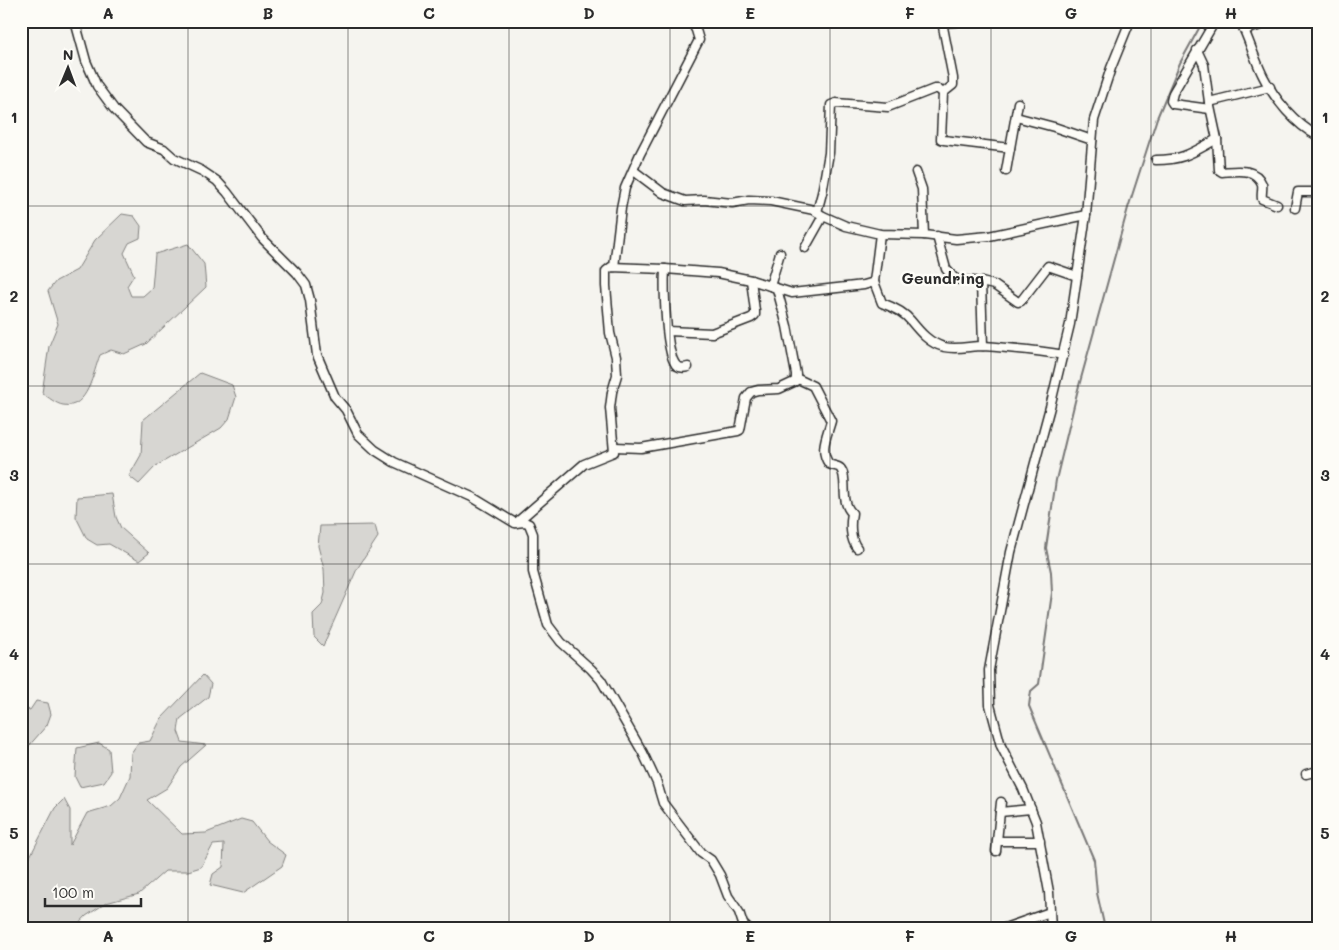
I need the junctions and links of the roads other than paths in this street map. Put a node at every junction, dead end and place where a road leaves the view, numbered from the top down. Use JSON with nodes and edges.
{"nodes":[{"id":1,"x":74,"y":21,"type":"edge"},
{"id":2,"x":691,"y":21,"type":"edge"},
{"id":3,"x":964,"y":21,"type":"edge"},
{"id":4,"x":1130,"y":21,"type":"edge"},
{"id":5,"x":1215,"y":21,"type":"edge"},
{"id":6,"x":1240,"y":21,"type":"edge"},
{"id":7,"x":1266,"y":21,"type":"edge"},
{"id":8,"x":1245,"y":30,"type":"junction"},
{"id":9,"x":1199,"y":48,"type":"junction"},
{"id":10,"x":1270,"y":88,"type":"junction"},
{"id":11,"x":943,"y":93,"type":"junction"},
{"id":12,"x":1018,"y":103,"type":"dead end"},
{"id":13,"x":1211,"y":104,"type":"junction"},
{"id":14,"x":1016,"y":117,"type":"junction"},
{"id":15,"x":1318,"y":136,"type":"edge"},
{"id":16,"x":1216,"y":139,"type":"junction"},
{"id":17,"x":1092,"y":140,"type":"junction"},
{"id":18,"x":1010,"y":148,"type":"junction"},
{"id":19,"x":1156,"y":160,"type":"dead end"},
{"id":20,"x":634,"y":170,"type":"junction"},
{"id":21,"x":1006,"y":171,"type":"dead end"},
{"id":22,"x":916,"y":172,"type":"dead end"},
{"id":23,"x":1318,"y":192,"type":"edge"},
{"id":24,"x":1277,"y":205,"type":"dead end"},
{"id":25,"x":1295,"y":208,"type":"dead end"},
{"id":26,"x":820,"y":214,"type":"junction"},
{"id":27,"x":1086,"y":215,"type":"junction"},
{"id":28,"x":880,"y":234,"type":"junction"},
{"id":29,"x":924,"y":235,"type":"junction"},
{"id":30,"x":937,"y":236,"type":"junction"},
{"id":31,"x":806,"y":248,"type":"dead end"},
{"id":32,"x":780,"y":253,"type":"dead end"},
{"id":33,"x":614,"y":267,"type":"junction"},
{"id":34,"x":665,"y":269,"type":"junction"},
{"id":35,"x":1077,"y":276,"type":"junction"},
{"id":36,"x":751,"y":280,"type":"junction"},
{"id":37,"x":874,"y":282,"type":"junction"},
{"id":38,"x":981,"y":282,"type":"junction"},
{"id":39,"x":774,"y":288,"type":"junction"},
{"id":40,"x":668,"y":331,"type":"junction"},
{"id":41,"x":982,"y":346,"type":"junction"},
{"id":42,"x":1064,"y":355,"type":"junction"},
{"id":43,"x":688,"y":367,"type":"dead end"},
{"id":44,"x":796,"y":378,"type":"junction"},
{"id":45,"x":615,"y":447,"type":"junction"},
{"id":46,"x":515,"y":523,"type":"junction"},
{"id":47,"x":857,"y":548,"type":"dead end"},
{"id":48,"x":1318,"y":772,"type":"edge"},
{"id":49,"x":1306,"y":774,"type":"dead end"},
{"id":50,"x":1001,"y":802,"type":"dead end"},
{"id":51,"x":1031,"y":808,"type":"junction"},
{"id":52,"x":1000,"y":812,"type":"junction"},
{"id":53,"x":996,"y":841,"type":"junction"},
{"id":54,"x":1040,"y":841,"type":"junction"},
{"id":55,"x":996,"y":850,"type":"dead end"},
{"id":56,"x":1050,"y":912,"type":"junction"},
{"id":57,"x":748,"y":929,"type":"edge"},
{"id":58,"x":1002,"y":929,"type":"edge"},
{"id":59,"x":1051,"y":929,"type":"edge"}],
"edges":[{"from":1,"to":46,"type":"street"},
{"from":2,"to":20,"type":"street"},
{"from":3,"to":11,"type":"street"},
{"from":4,"to":17,"type":"street"},
{"from":5,"to":9,"type":"street"},
{"from":6,"to":8,"type":"street"},
{"from":7,"to":8,"type":"street"},
{"from":8,"to":10,"type":"street"},
{"from":9,"to":13,"type":"street"},
{"from":9,"to":13,"type":"street"},
{"from":10,"to":13,"type":"street"},
{"from":10,"to":15,"type":"street"},
{"from":11,"to":18,"type":"street"},
{"from":11,"to":26,"type":"street"},
{"from":12,"to":14,"type":"street"},
{"from":13,"to":16,"type":"street"},
{"from":14,"to":17,"type":"street"},
{"from":14,"to":18,"type":"street"},
{"from":16,"to":19,"type":"street"},
{"from":16,"to":24,"type":"street"},
{"from":17,"to":27,"type":"street"},
{"from":18,"to":21,"type":"street"},
{"from":20,"to":26,"type":"street"},
{"from":20,"to":33,"type":"street"},
{"from":22,"to":29,"type":"street"},
{"from":23,"to":25,"type":"street"},
{"from":26,"to":28,"type":"street"},
{"from":26,"to":31,"type":"street"},
{"from":27,"to":30,"type":"street"},
{"from":27,"to":35,"type":"street"},
{"from":28,"to":29,"type":"street"},
{"from":28,"to":37,"type":"street"},
{"from":29,"to":30,"type":"street"},
{"from":30,"to":38,"type":"street"},
{"from":32,"to":39,"type":"street"},
{"from":33,"to":34,"type":"street"},
{"from":33,"to":45,"type":"street"},
{"from":34,"to":36,"type":"street"},
{"from":34,"to":40,"type":"street"},
{"from":35,"to":38,"type":"street"},
{"from":35,"to":42,"type":"street"},
{"from":36,"to":39,"type":"street"},
{"from":36,"to":40,"type":"street"},
{"from":37,"to":39,"type":"street"},
{"from":37,"to":41,"type":"street"},
{"from":38,"to":41,"type":"street"},
{"from":39,"to":44,"type":"street"},
{"from":40,"to":43,"type":"street"},
{"from":41,"to":42,"type":"street"},
{"from":42,"to":51,"type":"street"},
{"from":44,"to":45,"type":"street"},
{"from":44,"to":47,"type":"street"},
{"from":45,"to":46,"type":"street"},
{"from":46,"to":57,"type":"street"},
{"from":48,"to":49,"type":"street"},
{"from":50,"to":52,"type":"street"},
{"from":51,"to":52,"type":"street"},
{"from":51,"to":54,"type":"street"},
{"from":52,"to":53,"type":"street"},
{"from":53,"to":54,"type":"street"},
{"from":53,"to":55,"type":"street"},
{"from":54,"to":56,"type":"street"},
{"from":56,"to":58,"type":"street"},
{"from":56,"to":59,"type":"street"}]}
